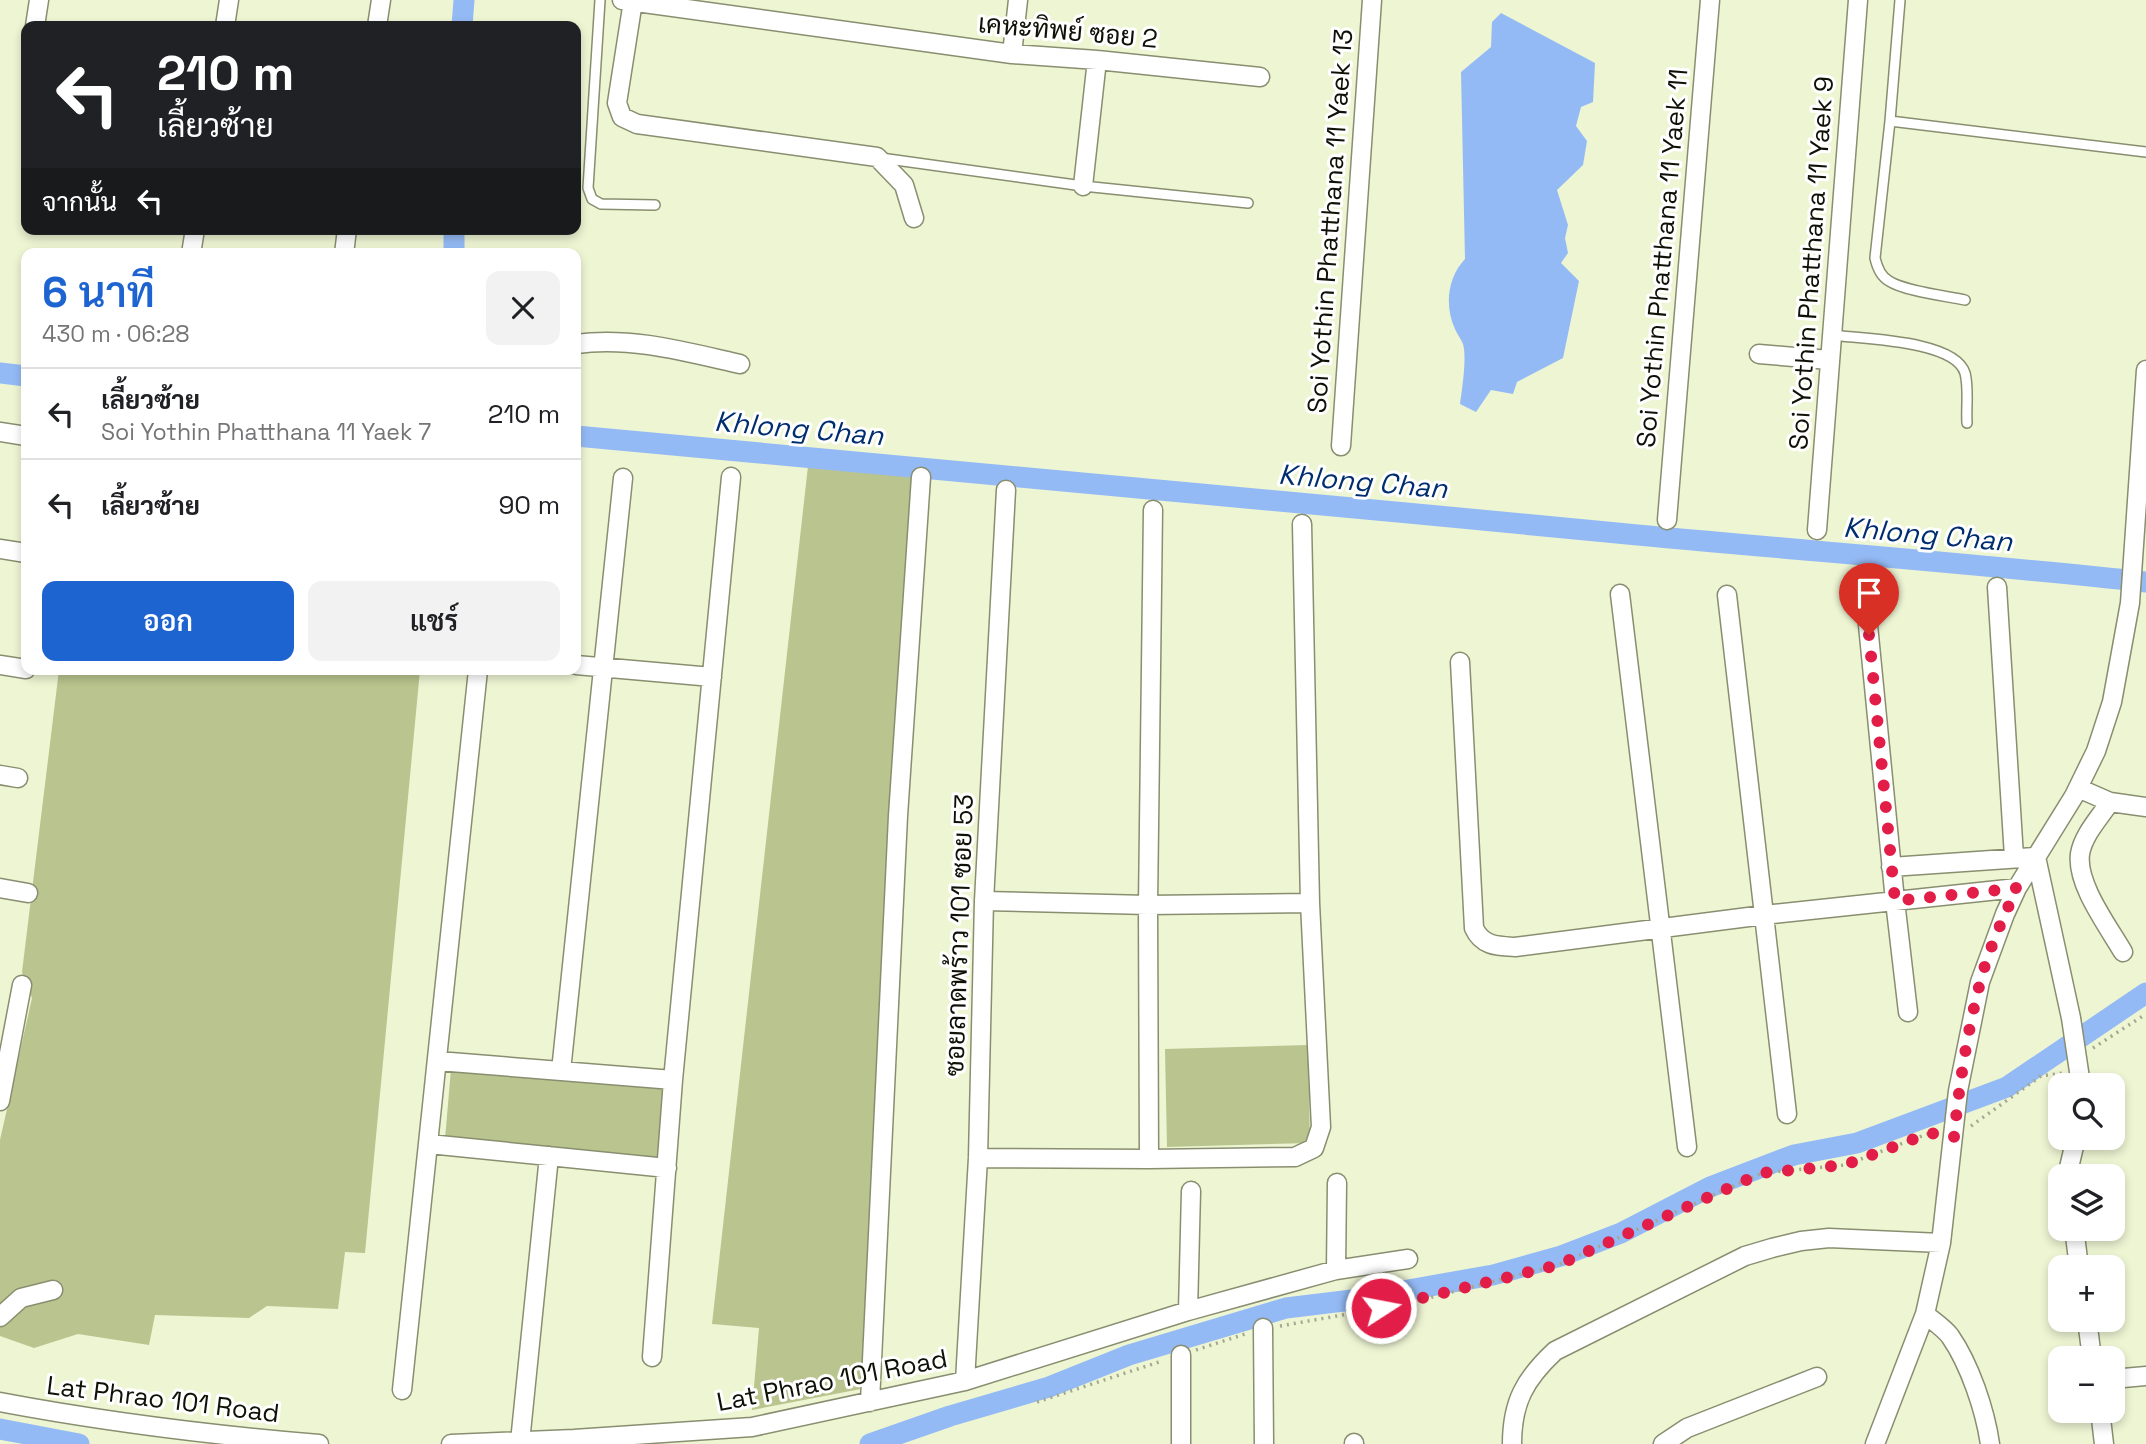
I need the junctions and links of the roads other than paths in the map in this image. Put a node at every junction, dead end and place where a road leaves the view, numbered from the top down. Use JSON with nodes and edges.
{"nodes":[{"id":1,"x":39,"y":0,"type":"edge"},
{"id":2,"x":229,"y":0,"type":"edge"},
{"id":3,"x":381,"y":0,"type":"edge"},
{"id":4,"x":600,"y":0,"type":"edge"},
{"id":5,"x":1018,"y":0,"type":"edge"},
{"id":6,"x":1372,"y":0,"type":"edge"},
{"id":7,"x":1710,"y":0,"type":"edge"},
{"id":8,"x":1858,"y":0,"type":"edge"},
{"id":9,"x":1900,"y":0,"type":"edge"},
{"id":10,"x":627,"y":1,"type":"edge"},
{"id":11,"x":35,"y":21,"type":"edge"},
{"id":12,"x":226,"y":21,"type":"edge"},
{"id":13,"x":378,"y":21,"type":"edge"},
{"id":14,"x":1012,"y":54,"type":"junction"},
{"id":15,"x":1097,"y":60,"type":"junction"},
{"id":16,"x":1261,"y":76,"type":"dead end"},
{"id":17,"x":1891,"y":121,"type":"junction"},
{"id":18,"x":2146,"y":152,"type":"edge"},
{"id":19,"x":877,"y":157,"type":"junction"},
{"id":20,"x":1083,"y":186,"type":"junction"},
{"id":21,"x":1248,"y":203,"type":"dead end"},
{"id":22,"x":654,"y":205,"type":"dead end"},
{"id":23,"x":914,"y":218,"type":"dead end"},
{"id":24,"x":1965,"y":300,"type":"dead end"},
{"id":25,"x":1831,"y":335,"type":"junction"},
{"id":26,"x":581,"y":343,"type":"edge"},
{"id":27,"x":1759,"y":354,"type":"dead end"},
{"id":28,"x":1829,"y":360,"type":"junction"},
{"id":29,"x":740,"y":363,"type":"dead end"},
{"id":30,"x":2146,"y":370,"type":"edge"},
{"id":31,"x":1967,"y":423,"type":"dead end"},
{"id":32,"x":0,"y":432,"type":"edge"},
{"id":33,"x":21,"y":435,"type":"edge"},
{"id":34,"x":1341,"y":446,"type":"dead end"},
{"id":35,"x":731,"y":477,"type":"dead end"},
{"id":36,"x":921,"y":477,"type":"dead end"},
{"id":37,"x":623,"y":478,"type":"dead end"},
{"id":38,"x":1006,"y":490,"type":"dead end"},
{"id":39,"x":1153,"y":510,"type":"dead end"},
{"id":40,"x":1667,"y":520,"type":"dead end"},
{"id":41,"x":1302,"y":524,"type":"dead end"},
{"id":42,"x":1817,"y":530,"type":"dead end"},
{"id":43,"x":0,"y":549,"type":"edge"},
{"id":44,"x":21,"y":552,"type":"edge"},
{"id":45,"x":1864,"y":584,"type":"dead end"},
{"id":46,"x":1997,"y":587,"type":"dead end"},
{"id":47,"x":1620,"y":594,"type":"dead end"},
{"id":48,"x":1727,"y":595,"type":"dead end"},
{"id":49,"x":1460,"y":663,"type":"dead end"},
{"id":50,"x":0,"y":665,"type":"edge"},
{"id":51,"x":581,"y":666,"type":"edge"},
{"id":52,"x":21,"y":668,"type":"edge"},
{"id":53,"x":603,"y":668,"type":"junction"},
{"id":54,"x":477,"y":675,"type":"edge"},
{"id":55,"x":712,"y":677,"type":"junction"},
{"id":56,"x":2078,"y":788,"type":"junction"},
{"id":57,"x":2110,"y":802,"type":"junction"},
{"id":58,"x":2146,"y":807,"type":"edge"},
{"id":59,"x":2014,"y":857,"type":"junction"},
{"id":60,"x":2036,"y":857,"type":"junction"},
{"id":61,"x":1891,"y":867,"type":"junction"},
{"id":62,"x":0,"y":888,"type":"edge"},
{"id":63,"x":2017,"y":888,"type":"junction"},
{"id":64,"x":28,"y":893,"type":"dead end"},
{"id":65,"x":984,"y":901,"type":"junction"},
{"id":66,"x":1895,"y":901,"type":"junction"},
{"id":67,"x":1310,"y":903,"type":"junction"},
{"id":68,"x":1148,"y":905,"type":"junction"},
{"id":69,"x":1764,"y":915,"type":"junction"},
{"id":70,"x":1661,"y":929,"type":"junction"},
{"id":71,"x":2123,"y":953,"type":"dead end"},
{"id":72,"x":22,"y":985,"type":"dead end"},
{"id":73,"x":1908,"y":1012,"type":"dead end"},
{"id":74,"x":438,"y":1061,"type":"junction"},
{"id":75,"x":561,"y":1071,"type":"junction"},
{"id":76,"x":2080,"y":1073,"type":"edge"},
{"id":77,"x":673,"y":1080,"type":"junction"},
{"id":78,"x":0,"y":1101,"type":"edge"},
{"id":79,"x":1787,"y":1114,"type":"dead end"},
{"id":80,"x":429,"y":1144,"type":"junction"},
{"id":81,"x":1687,"y":1147,"type":"dead end"},
{"id":82,"x":549,"y":1156,"type":"junction"},
{"id":83,"x":978,"y":1157,"type":"junction"},
{"id":84,"x":1149,"y":1159,"type":"junction"},
{"id":85,"x":667,"y":1168,"type":"junction"},
{"id":86,"x":1337,"y":1183,"type":"dead end"},
{"id":87,"x":1191,"y":1191,"type":"dead end"},
{"id":88,"x":1941,"y":1243,"type":"junction"},
{"id":89,"x":1408,"y":1259,"type":"dead end"},
{"id":90,"x":1336,"y":1270,"type":"junction"},
{"id":91,"x":53,"y":1290,"type":"dead end"},
{"id":92,"x":1188,"y":1311,"type":"junction"},
{"id":93,"x":1925,"y":1314,"type":"junction"},
{"id":94,"x":0,"y":1317,"type":"edge"},
{"id":95,"x":1263,"y":1328,"type":"road end"},
{"id":96,"x":1181,"y":1355,"type":"road end"},
{"id":97,"x":652,"y":1357,"type":"dead end"},
{"id":98,"x":2146,"y":1376,"type":"edge"},
{"id":99,"x":1817,"y":1377,"type":"dead end"},
{"id":100,"x":2125,"y":1378,"type":"edge"},
{"id":101,"x":965,"y":1381,"type":"junction"},
{"id":102,"x":402,"y":1390,"type":"dead end"},
{"id":103,"x":0,"y":1402,"type":"edge"},
{"id":104,"x":870,"y":1402,"type":"junction"},
{"id":105,"x":2102,"y":1423,"type":"edge"},
{"id":106,"x":520,"y":1442,"type":"junction"},
{"id":107,"x":319,"y":1444,"type":"edge"},
{"id":108,"x":451,"y":1444,"type":"edge"},
{"id":109,"x":1181,"y":1444,"type":"edge"},
{"id":110,"x":1264,"y":1444,"type":"edge"},
{"id":111,"x":1512,"y":1444,"type":"edge"},
{"id":112,"x":1663,"y":1444,"type":"edge"},
{"id":113,"x":1874,"y":1444,"type":"edge"},
{"id":114,"x":1990,"y":1444,"type":"edge"},
{"id":115,"x":2104,"y":1444,"type":"edge"}],
"edges":[{"from":1,"to":11,"type":"street"},
{"from":2,"to":12,"type":"street"},
{"from":3,"to":13,"type":"street"},
{"from":4,"to":22,"type":"lane"},
{"from":5,"to":14,"type":"street"},
{"from":6,"to":34,"type":"street","name":"Soi Yothin Phatthana 11 Yaek 13"},
{"from":7,"to":40,"type":"street","name":"Soi Yothin Phatthana 11 Yaek 11"},
{"from":8,"to":25,"type":"street","name":"Soi Yothin Phatthana 11 Yaek 9"},
{"from":9,"to":17,"type":"lane"},
{"from":10,"to":14,"type":"street","name":"เคหะทิพย์ ซอย 2"},
{"from":10,"to":19,"type":"street"},
{"from":14,"to":15,"type":"street","name":"เคหะทิพย์ ซอย 2"},
{"from":15,"to":16,"type":"street","name":"เคหะทิพย์ ซอย 2"},
{"from":15,"to":20,"type":"street"},
{"from":17,"to":18,"type":"lane"},
{"from":17,"to":24,"type":"lane"},
{"from":19,"to":20,"type":"lane"},
{"from":19,"to":23,"type":"street"},
{"from":20,"to":21,"type":"lane"},
{"from":25,"to":28,"type":"street","name":"Soi Yothin Phatthana 11 Yaek 9"},
{"from":25,"to":31,"type":"lane"},
{"from":26,"to":29,"type":"street"},
{"from":27,"to":28,"type":"street"},
{"from":28,"to":42,"type":"street","name":"Soi Yothin Phatthana 11 Yaek 9"},
{"from":30,"to":56,"type":"street"},
{"from":32,"to":33,"type":"street"},
{"from":35,"to":55,"type":"street"},
{"from":36,"to":104,"type":"street"},
{"from":37,"to":53,"type":"street"},
{"from":38,"to":65,"type":"street","name":"ซอยลาดพร้าว 101 ซอย 53"},
{"from":39,"to":68,"type":"street"},
{"from":41,"to":67,"type":"street"},
{"from":43,"to":44,"type":"street"},
{"from":45,"to":61,"type":"street"},
{"from":46,"to":59,"type":"street"},
{"from":47,"to":70,"type":"street"},
{"from":48,"to":69,"type":"street"},
{"from":49,"to":70,"type":"street"},
{"from":50,"to":52,"type":"street"},
{"from":51,"to":53,"type":"street"},
{"from":53,"to":55,"type":"street"},
{"from":53,"to":75,"type":"street"},
{"from":54,"to":74,"type":"street"},
{"from":55,"to":77,"type":"street"},
{"from":56,"to":57,"type":"street"},
{"from":56,"to":60,"type":"street"},
{"from":57,"to":58,"type":"street"},
{"from":57,"to":71,"type":"street"},
{"from":59,"to":60,"type":"street"},
{"from":59,"to":61,"type":"street"},
{"from":60,"to":63,"type":"street"},
{"from":60,"to":76,"type":"street"},
{"from":61,"to":66,"type":"street"},
{"from":62,"to":64,"type":"street"},
{"from":63,"to":66,"type":"street"},
{"from":63,"to":88,"type":"street"},
{"from":65,"to":68,"type":"street"},
{"from":65,"to":83,"type":"street","name":"ซอยลาดพร้าว 101 ซอย 53"},
{"from":66,"to":69,"type":"street"},
{"from":66,"to":73,"type":"street"},
{"from":67,"to":68,"type":"street"},
{"from":67,"to":84,"type":"street"},
{"from":68,"to":84,"type":"street"},
{"from":69,"to":70,"type":"street"},
{"from":69,"to":79,"type":"street"},
{"from":70,"to":81,"type":"street"},
{"from":72,"to":78,"type":"street"},
{"from":74,"to":75,"type":"street"},
{"from":74,"to":80,"type":"street"},
{"from":75,"to":77,"type":"street"},
{"from":77,"to":85,"type":"street"},
{"from":80,"to":82,"type":"street"},
{"from":80,"to":102,"type":"street"},
{"from":82,"to":85,"type":"street"},
{"from":82,"to":106,"type":"street"},
{"from":83,"to":84,"type":"street"},
{"from":83,"to":101,"type":"street","name":"ซอยลาดพร้าว 101 ซอย 53"},
{"from":85,"to":97,"type":"street"},
{"from":86,"to":90,"type":"street"},
{"from":87,"to":92,"type":"street"},
{"from":88,"to":93,"type":"street"},
{"from":88,"to":111,"type":"street"},
{"from":89,"to":90,"type":"street","name":"Lat Phrao 101 Road"},
{"from":90,"to":92,"type":"street","name":"Lat Phrao 101 Road"},
{"from":91,"to":94,"type":"street"},
{"from":92,"to":101,"type":"street","name":"Lat Phrao 101 Road"},
{"from":93,"to":113,"type":"street"},
{"from":93,"to":114,"type":"street"},
{"from":95,"to":110,"type":"street"},
{"from":96,"to":109,"type":"street"},
{"from":98,"to":100,"type":"street"},
{"from":99,"to":112,"type":"street"},
{"from":101,"to":104,"type":"street","name":"Lat Phrao 101 Road"},
{"from":103,"to":107,"type":"street","name":"Lat Phrao 101 Road"},
{"from":104,"to":106,"type":"street","name":"Lat Phrao 101 Road"},
{"from":105,"to":115,"type":"street"},
{"from":106,"to":108,"type":"street","name":"Lat Phrao 101 Road"}]}
